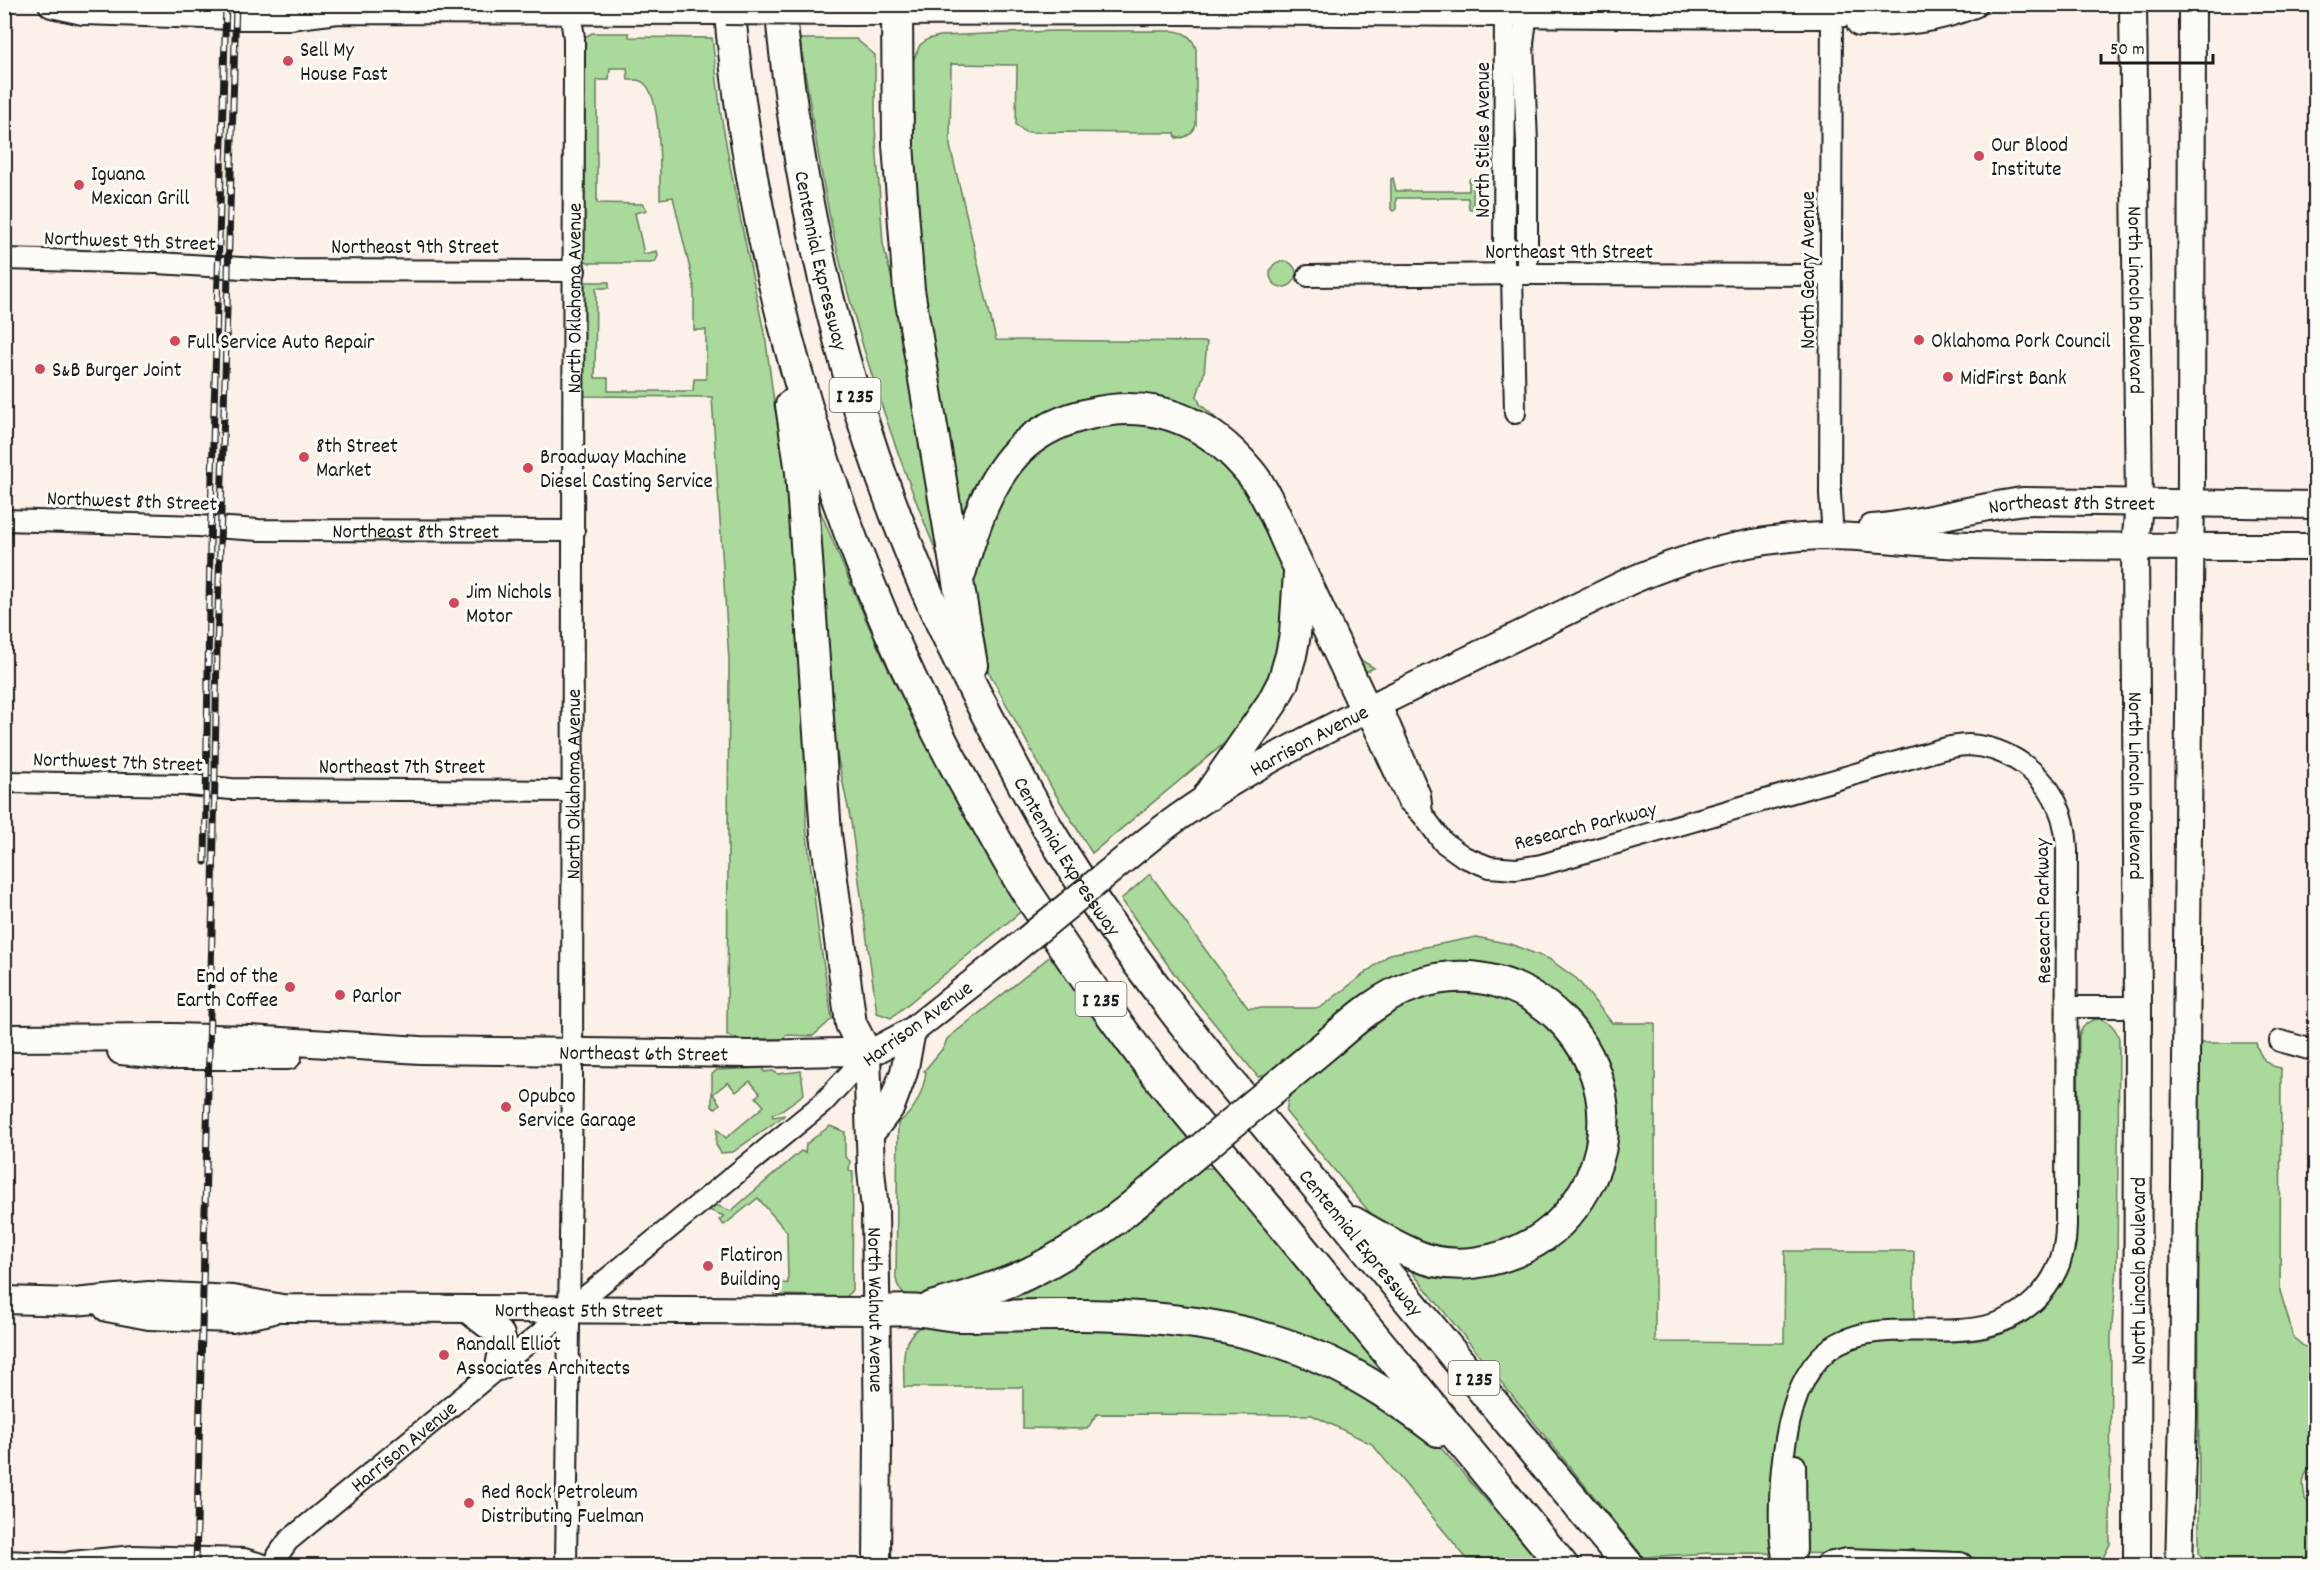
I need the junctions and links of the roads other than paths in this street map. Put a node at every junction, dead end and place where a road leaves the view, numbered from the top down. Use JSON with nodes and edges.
{"nodes":[{"id":1,"x":52,"y":4,"type":"edge"},
{"id":2,"x":313,"y":4,"type":"edge"},
{"id":3,"x":729,"y":4,"type":"edge"},
{"id":4,"x":780,"y":4,"type":"edge"},
{"id":5,"x":1896,"y":4,"type":"edge"},
{"id":6,"x":1974,"y":4,"type":"edge"},
{"id":7,"x":2133,"y":4,"type":"edge"},
{"id":8,"x":2192,"y":4,"type":"edge"},
{"id":9,"x":570,"y":8,"type":"edge"},
{"id":10,"x":897,"y":8,"type":"edge"},
{"id":11,"x":1516,"y":9,"type":"edge"},
{"id":12,"x":338,"y":10,"type":"junction"},
{"id":13,"x":1832,"y":10,"type":"edge"},
{"id":14,"x":4,"y":259,"type":"edge"},
{"id":15,"x":255,"y":269,"type":"joint"},
{"id":16,"x":575,"y":271,"type":"junction"},
{"id":17,"x":770,"y":272,"type":"junction"},
{"id":18,"x":1514,"y":275,"type":"junction"},
{"id":19,"x":1830,"y":275,"type":"junction"},
{"id":20,"x":1308,"y":276,"type":"dead end"},
{"id":21,"x":1515,"y":413,"type":"dead end"},
{"id":22,"x":2139,"y":504,"type":"junction"},
{"id":23,"x":2191,"y":504,"type":"junction"},
{"id":24,"x":2316,"y":505,"type":"edge"},
{"id":25,"x":4,"y":520,"type":"edge"},
{"id":26,"x":259,"y":530,"type":"joint"},
{"id":27,"x":574,"y":531,"type":"junction"},
{"id":28,"x":1833,"y":536,"type":"junction"},
{"id":29,"x":2135,"y":546,"type":"junction"},
{"id":30,"x":2190,"y":546,"type":"junction"},
{"id":31,"x":2316,"y":547,"type":"edge"},
{"id":32,"x":1299,"y":567,"type":"junction"},
{"id":33,"x":1630,"y":582,"type":"joint"},
{"id":34,"x":957,"y":583,"type":"junction"},
{"id":35,"x":978,"y":697,"type":"junction"},
{"id":36,"x":1373,"y":706,"type":"junction"},
{"id":37,"x":4,"y":782,"type":"edge"},
{"id":38,"x":231,"y":789,"type":"joint"},
{"id":39,"x":572,"y":791,"type":"junction"},
{"id":40,"x":1209,"y":795,"type":"junction"},
{"id":41,"x":2067,"y":1007,"type":"junction"},
{"id":42,"x":2138,"y":1007,"type":"junction"},
{"id":43,"x":912,"y":1031,"type":"junction"},
{"id":44,"x":14,"y":1038,"type":"edge"},
{"id":45,"x":2280,"y":1041,"type":"dead end"},
{"id":46,"x":2316,"y":1051,"type":"edge"},
{"id":47,"x":572,"y":1053,"type":"junction"},
{"id":48,"x":867,"y":1055,"type":"junction"},
{"id":49,"x":871,"y":1133,"type":"junction"},
{"id":50,"x":1337,"y":1212,"type":"junction"},
{"id":51,"x":4,"y":1300,"type":"edge"},
{"id":52,"x":74,"y":1302,"type":"junction"},
{"id":53,"x":282,"y":1308,"type":"junction"},
{"id":54,"x":468,"y":1310,"type":"junction"},
{"id":55,"x":570,"y":1310,"type":"junction"},
{"id":56,"x":876,"y":1311,"type":"junction"},
{"id":57,"x":921,"y":1311,"type":"junction"},
{"id":58,"x":499,"y":1367,"type":"junction"},
{"id":59,"x":1789,"y":1418,"type":"junction"},
{"id":60,"x":1485,"y":1469,"type":"junction"},
{"id":61,"x":1620,"y":1555,"type":"edge"},
{"id":62,"x":1555,"y":1556,"type":"edge"},
{"id":63,"x":4,"y":1561,"type":"edge"},
{"id":64,"x":71,"y":1562,"type":"junction"},
{"id":65,"x":94,"y":1566,"type":"edge"},
{"id":66,"x":268,"y":1566,"type":"edge"},
{"id":67,"x":275,"y":1566,"type":"edge"},
{"id":68,"x":566,"y":1566,"type":"edge"},
{"id":69,"x":877,"y":1566,"type":"edge"},
{"id":70,"x":1785,"y":1566,"type":"edge"},
{"id":71,"x":1790,"y":1566,"type":"edge"},
{"id":72,"x":1829,"y":1566,"type":"edge"},
{"id":73,"x":1960,"y":1566,"type":"edge"},
{"id":74,"x":2137,"y":1566,"type":"edge"},
{"id":75,"x":2179,"y":1566,"type":"edge"}],
"edges":[{"from":1,"to":12,"type":"main road"},
{"from":2,"to":12,"type":"main road"},
{"from":3,"to":17,"type":"highway","number":"I 235"},
{"from":4,"to":35,"type":"highway","name":"Centennial Expressway","number":"I 235"},
{"from":5,"to":13,"type":"main road"},
{"from":6,"to":13,"type":"main road"},
{"from":7,"to":22,"type":"main road","name":"North Lincoln Boulevard"},
{"from":8,"to":23,"type":"main road"},
{"from":9,"to":10,"type":"main road","bridge":true},
{"from":9,"to":12,"type":"main road"},
{"from":9,"to":16,"type":"street","name":"North Oklahoma Avenue"},
{"from":10,"to":11,"type":"main road"},
{"from":10,"to":34,"type":"highway"},
{"from":11,"to":13,"type":"main road"},
{"from":11,"to":18,"type":"street","name":"North Stiles Avenue"},
{"from":13,"to":19,"type":"street","name":"North Geary Avenue"},
{"from":14,"to":15,"type":"street","name":"Northwest 9th Street"},
{"from":15,"to":16,"type":"street","name":"Northeast 9th Street"},
{"from":16,"to":27,"type":"street","name":"North Oklahoma Avenue"},
{"from":17,"to":48,"type":"highway"},
{"from":17,"to":60,"type":"highway","number":"I 235"},
{"from":18,"to":19,"type":"street","name":"Northeast 9th Street"},
{"from":18,"to":20,"type":"street","name":"Northeast 9th Street"},
{"from":18,"to":21,"type":"street","name":"North Stiles Avenue"},
{"from":19,"to":28,"type":"street","name":"North Geary Avenue"},
{"from":22,"to":23,"type":"main road","name":"Northeast 8th Street"},
{"from":22,"to":28,"type":"main road","name":"Northeast 8th Street"},
{"from":22,"to":29,"type":"main road","name":"North Lincoln Boulevard"},
{"from":23,"to":24,"type":"main road","name":"Northeast 8th Street"},
{"from":23,"to":30,"type":"main road"},
{"from":25,"to":26,"type":"street","name":"Northwest 8th Street"},
{"from":26,"to":27,"type":"street","name":"Northeast 8th Street"},
{"from":27,"to":39,"type":"street","name":"North Oklahoma Avenue"},
{"from":28,"to":29,"type":"main road","name":"Northeast 8th Street"},
{"from":28,"to":33,"type":"main road","name":"Northeast 8th Street"},
{"from":29,"to":30,"type":"main road","name":"Northeast 8th Street"},
{"from":29,"to":42,"type":"main road","name":"North Lincoln Boulevard"},
{"from":30,"to":31,"type":"main road","name":"Northeast 8th Street"},
{"from":30,"to":75,"type":"main road"},
{"from":32,"to":34,"type":"highway"},
{"from":32,"to":36,"type":"highway"},
{"from":32,"to":40,"type":"highway"},
{"from":33,"to":36,"type":"main road","name":"Harrison Avenue"},
{"from":34,"to":35,"type":"highway"},
{"from":35,"to":50,"type":"highway","name":"Centennial Expressway","number":"I 235"},
{"from":36,"to":40,"type":"main road","name":"Harrison Avenue"},
{"from":36,"to":41,"type":"street","name":"Research Parkway"},
{"from":37,"to":38,"type":"street","name":"Northwest 7th Street"},
{"from":38,"to":39,"type":"street","name":"Northeast 7th Street"},
{"from":39,"to":47,"type":"street","name":"North Oklahoma Avenue"},
{"from":40,"to":43,"type":"main road","name":"Harrison Avenue","bridge":true},
{"from":41,"to":42,"type":"street"},
{"from":41,"to":59,"type":"street","name":"Research Parkway"},
{"from":42,"to":74,"type":"main road","name":"North Lincoln Boulevard"},
{"from":43,"to":48,"type":"main road","name":"Harrison Avenue"},
{"from":43,"to":49,"type":"main road"},
{"from":44,"to":47,"type":"main road","name":"Northeast 6th Street"},
{"from":45,"to":46,"type":"street"},
{"from":47,"to":48,"type":"main road","name":"Northeast 6th Street"},
{"from":47,"to":55,"type":"street","name":"North Oklahoma Avenue"},
{"from":48,"to":49,"type":"main road","name":"North Walnut Avenue"},
{"from":48,"to":55,"type":"street","name":"Harrison Avenue"},
{"from":49,"to":56,"type":"main road","name":"North Walnut Avenue"},
{"from":50,"to":57,"type":"highway","bridge":true},
{"from":50,"to":61,"type":"highway","name":"Centennial Expressway","number":"I 235"},
{"from":51,"to":52,"type":"main road"},
{"from":52,"to":53,"type":"main road","name":"Northeast 5th Street"},
{"from":52,"to":53,"type":"main road","name":"Northeast 5th Street"},
{"from":53,"to":54,"type":"main road","name":"Northeast 5th Street"},
{"from":54,"to":55,"type":"main road","name":"Northeast 5th Street"},
{"from":54,"to":58,"type":"main road"},
{"from":55,"to":56,"type":"main road","name":"Northeast 5th Street"},
{"from":55,"to":58,"type":"street","name":"Harrison Avenue"},
{"from":55,"to":68,"type":"street","name":"North Oklahoma Avenue"},
{"from":56,"to":57,"type":"highway"},
{"from":56,"to":69,"type":"main road","name":"North Walnut Avenue"},
{"from":57,"to":60,"type":"highway"},
{"from":58,"to":67,"type":"street","name":"Harrison Avenue"},
{"from":59,"to":70,"type":"street","name":"Research Parkway"},
{"from":59,"to":71,"type":"street","name":"Research Parkway"},
{"from":60,"to":62,"type":"highway","number":"I 235"},
{"from":63,"to":64,"type":"street"},
{"from":64,"to":65,"type":"street"},
{"from":64,"to":66,"type":"street"},
{"from":72,"to":73,"type":"main road"}]}
